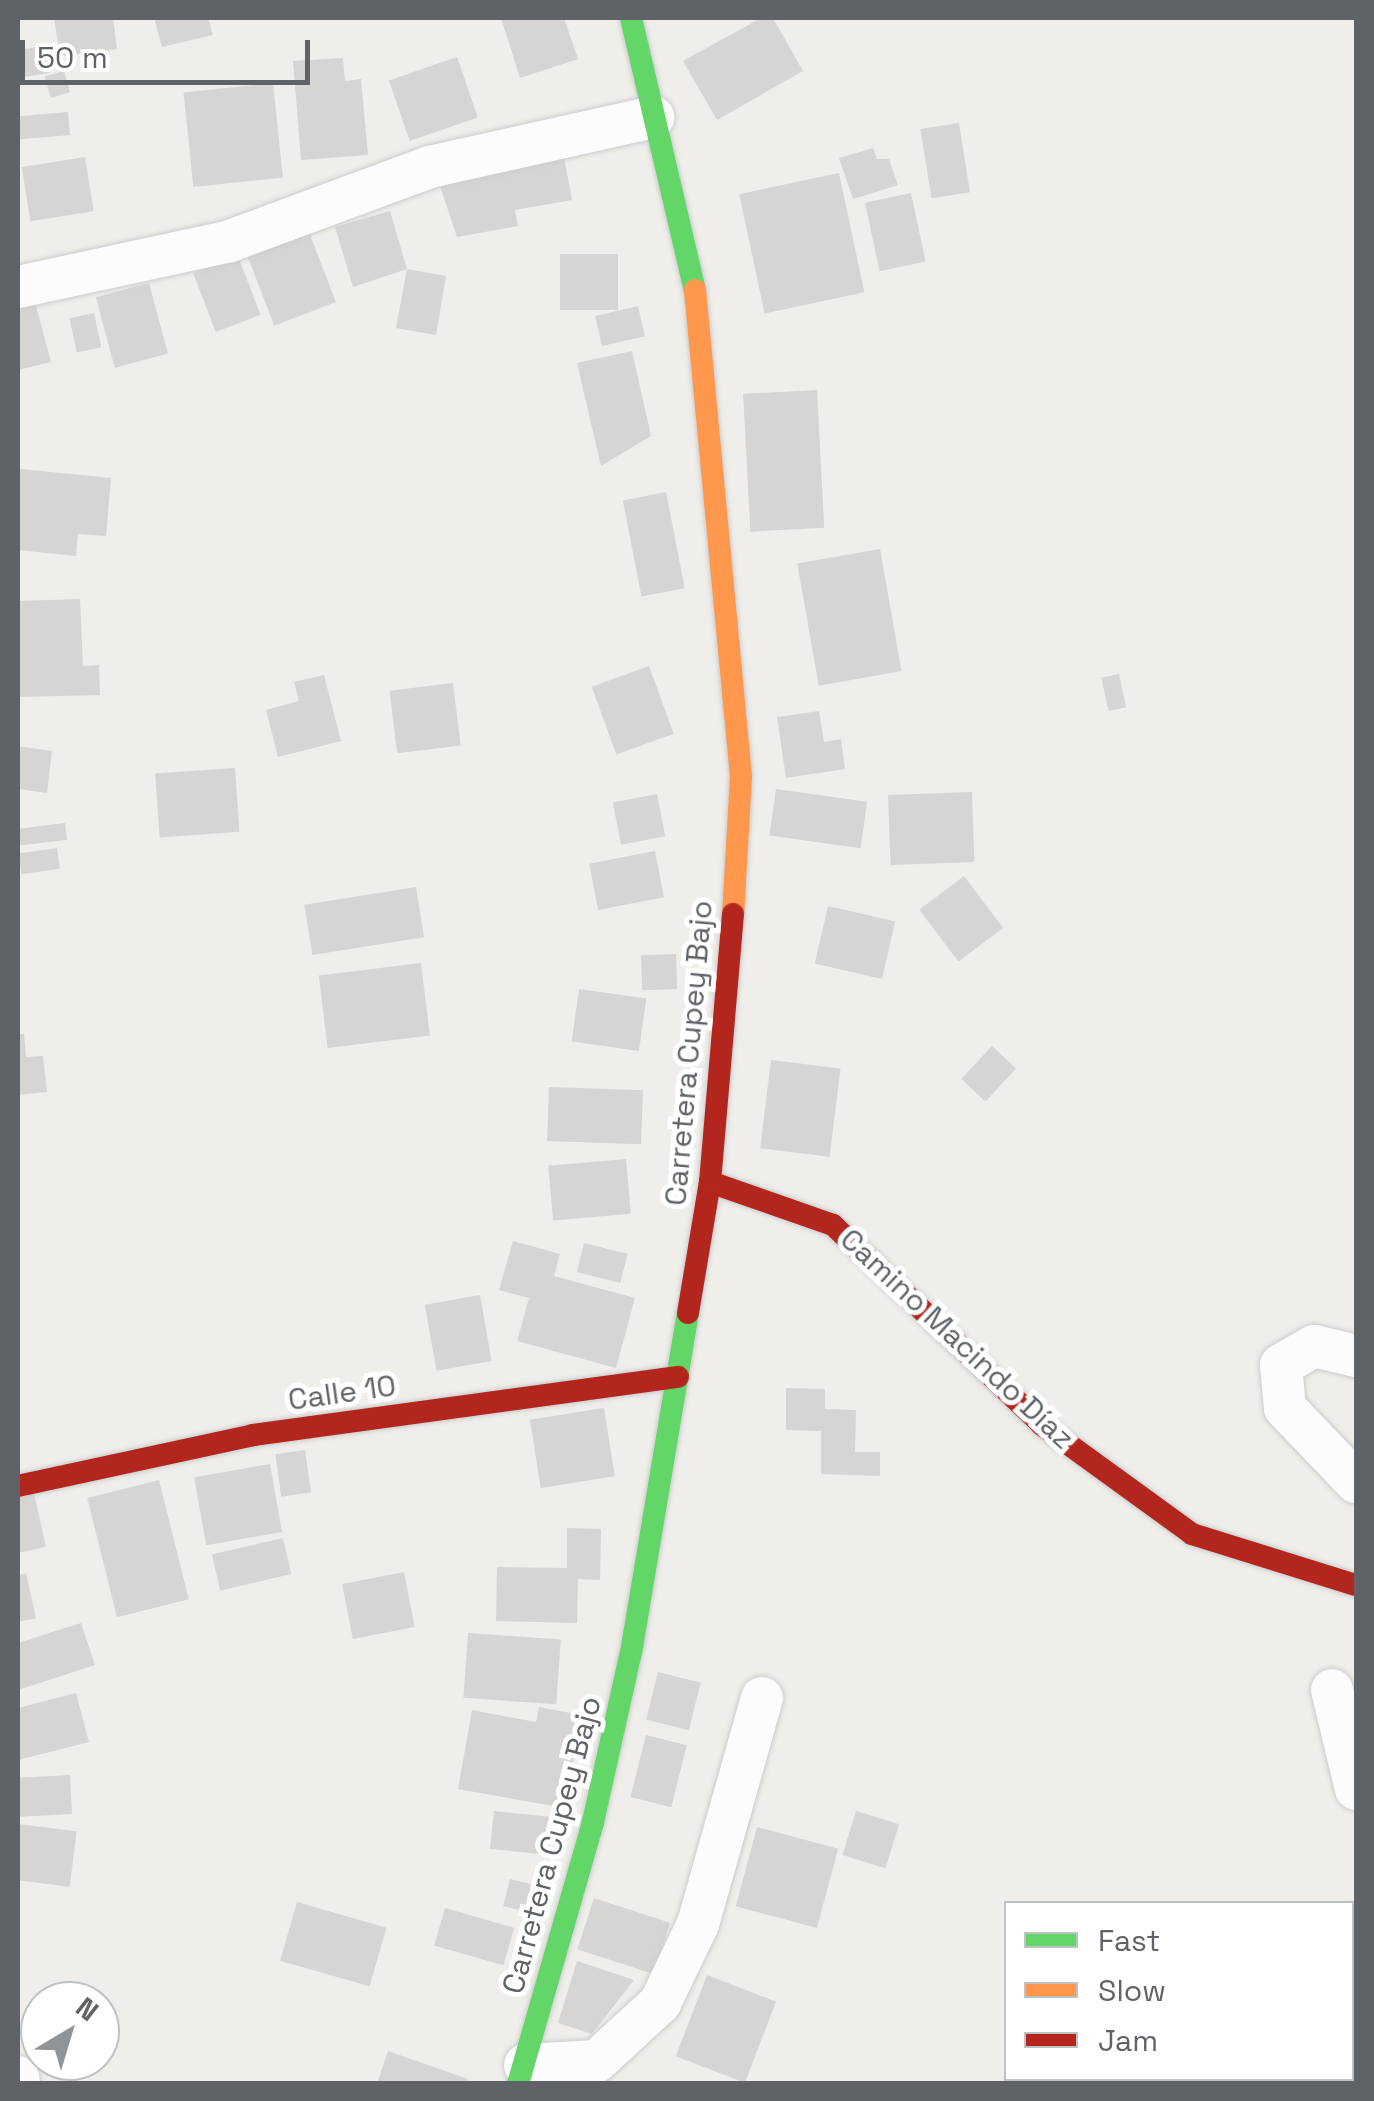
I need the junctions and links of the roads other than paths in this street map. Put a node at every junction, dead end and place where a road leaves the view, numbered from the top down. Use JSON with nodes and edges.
{"nodes":[{"id":1,"x":630,"y":18,"type":"edge"},
{"id":2,"x":653,"y":117,"type":"junction"},
{"id":3,"x":18,"y":288,"type":"edge"},
{"id":4,"x":710,"y":1182,"type":"junction"},
{"id":5,"x":1356,"y":1356,"type":"edge"},
{"id":6,"x":678,"y":1377,"type":"junction"},
{"id":7,"x":1356,"y":1482,"type":"edge"},
{"id":8,"x":18,"y":1486,"type":"edge"},
{"id":9,"x":1356,"y":1584,"type":"edge"},
{"id":10,"x":1332,"y":1690,"type":"dead end"},
{"id":11,"x":762,"y":1698,"type":"dead end"},
{"id":12,"x":1356,"y":1789,"type":"edge"},
{"id":13,"x":522,"y":2074,"type":"edge"}],
"edges":[{"from":1,"to":2,"type":"street","name":"Carretera Cupey Bajo"},
{"from":2,"to":3,"type":"street"},
{"from":2,"to":4,"type":"street","name":"Carretera Cupey Bajo"},
{"from":4,"to":6,"type":"street","name":"Carretera Cupey Bajo"},
{"from":4,"to":9,"type":"street","name":"Camino Macindo Díaz"},
{"from":5,"to":7,"type":"street"},
{"from":6,"to":8,"type":"street","name":"Calle 10"},
{"from":6,"to":13,"type":"street","name":"Carretera Cupey Bajo"},
{"from":10,"to":12,"type":"street"},
{"from":11,"to":13,"type":"street"}]}
